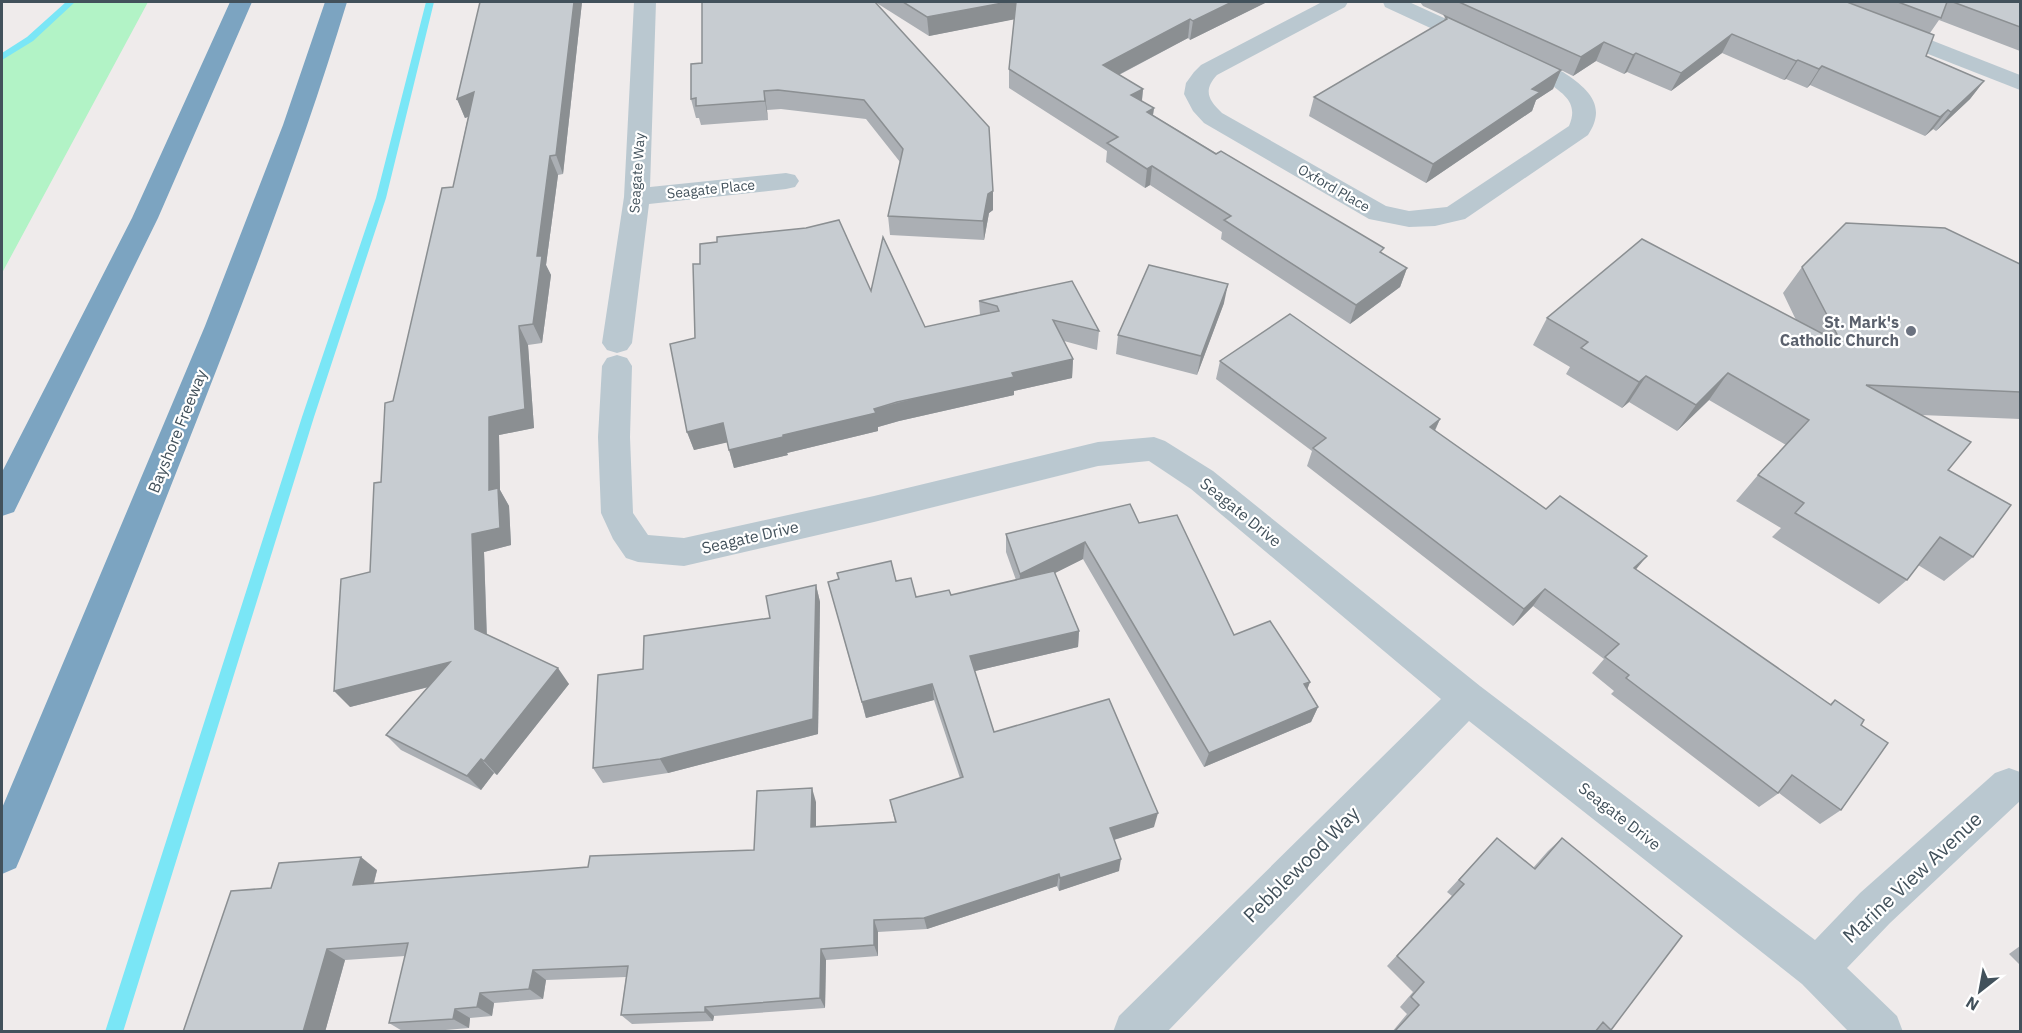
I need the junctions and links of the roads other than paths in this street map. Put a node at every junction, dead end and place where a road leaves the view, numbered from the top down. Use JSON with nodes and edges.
{"nodes":[{"id":1,"x":241,"y":2,"type":"edge"},
{"id":2,"x":336,"y":2,"type":"edge"},
{"id":3,"x":645,"y":2,"type":"edge"},
{"id":4,"x":1337,"y":2,"type":"edge"},
{"id":5,"x":1393,"y":2,"type":"edge"},
{"id":6,"x":1816,"y":2,"type":"edge"},
{"id":7,"x":2020,"y":83,"type":"edge"},
{"id":8,"x":786,"y":181,"type":"dead end"},
{"id":9,"x":637,"y":197,"type":"junction"},
{"id":10,"x":617,"y":355,"type":"joint"},
{"id":11,"x":2,"y":503,"type":"edge"},
{"id":12,"x":1467,"y":698,"type":"junction"},
{"id":13,"x":2008,"y":786,"type":"dead end"},
{"id":14,"x":2,"y":854,"type":"edge"},
{"id":15,"x":1817,"y":969,"type":"junction"},
{"id":16,"x":1135,"y":1032,"type":"edge"},
{"id":17,"x":1881,"y":1032,"type":"edge"}],
"edges":[{"from":1,"to":11,"type":"highway"},
{"from":2,"to":14,"type":"highway","name":"Bayshore Freeway"},
{"from":3,"to":9,"type":"street","name":"Seagate Way"},
{"from":4,"to":5,"type":"street","name":"Oxford Place"},
{"from":6,"to":7,"type":"street"},
{"from":8,"to":9,"type":"street","name":"Seagate Place"},
{"from":9,"to":10,"type":"street","name":"Seagate Way"},
{"from":10,"to":12,"type":"street","name":"Seagate Drive"},
{"from":12,"to":15,"type":"street","name":"Seagate Drive"},
{"from":12,"to":16,"type":"street","name":"Pebblewood Way"},
{"from":13,"to":15,"type":"street","name":"Marine View Avenue"},
{"from":15,"to":17,"type":"street","name":"Seagate Drive"}]}
